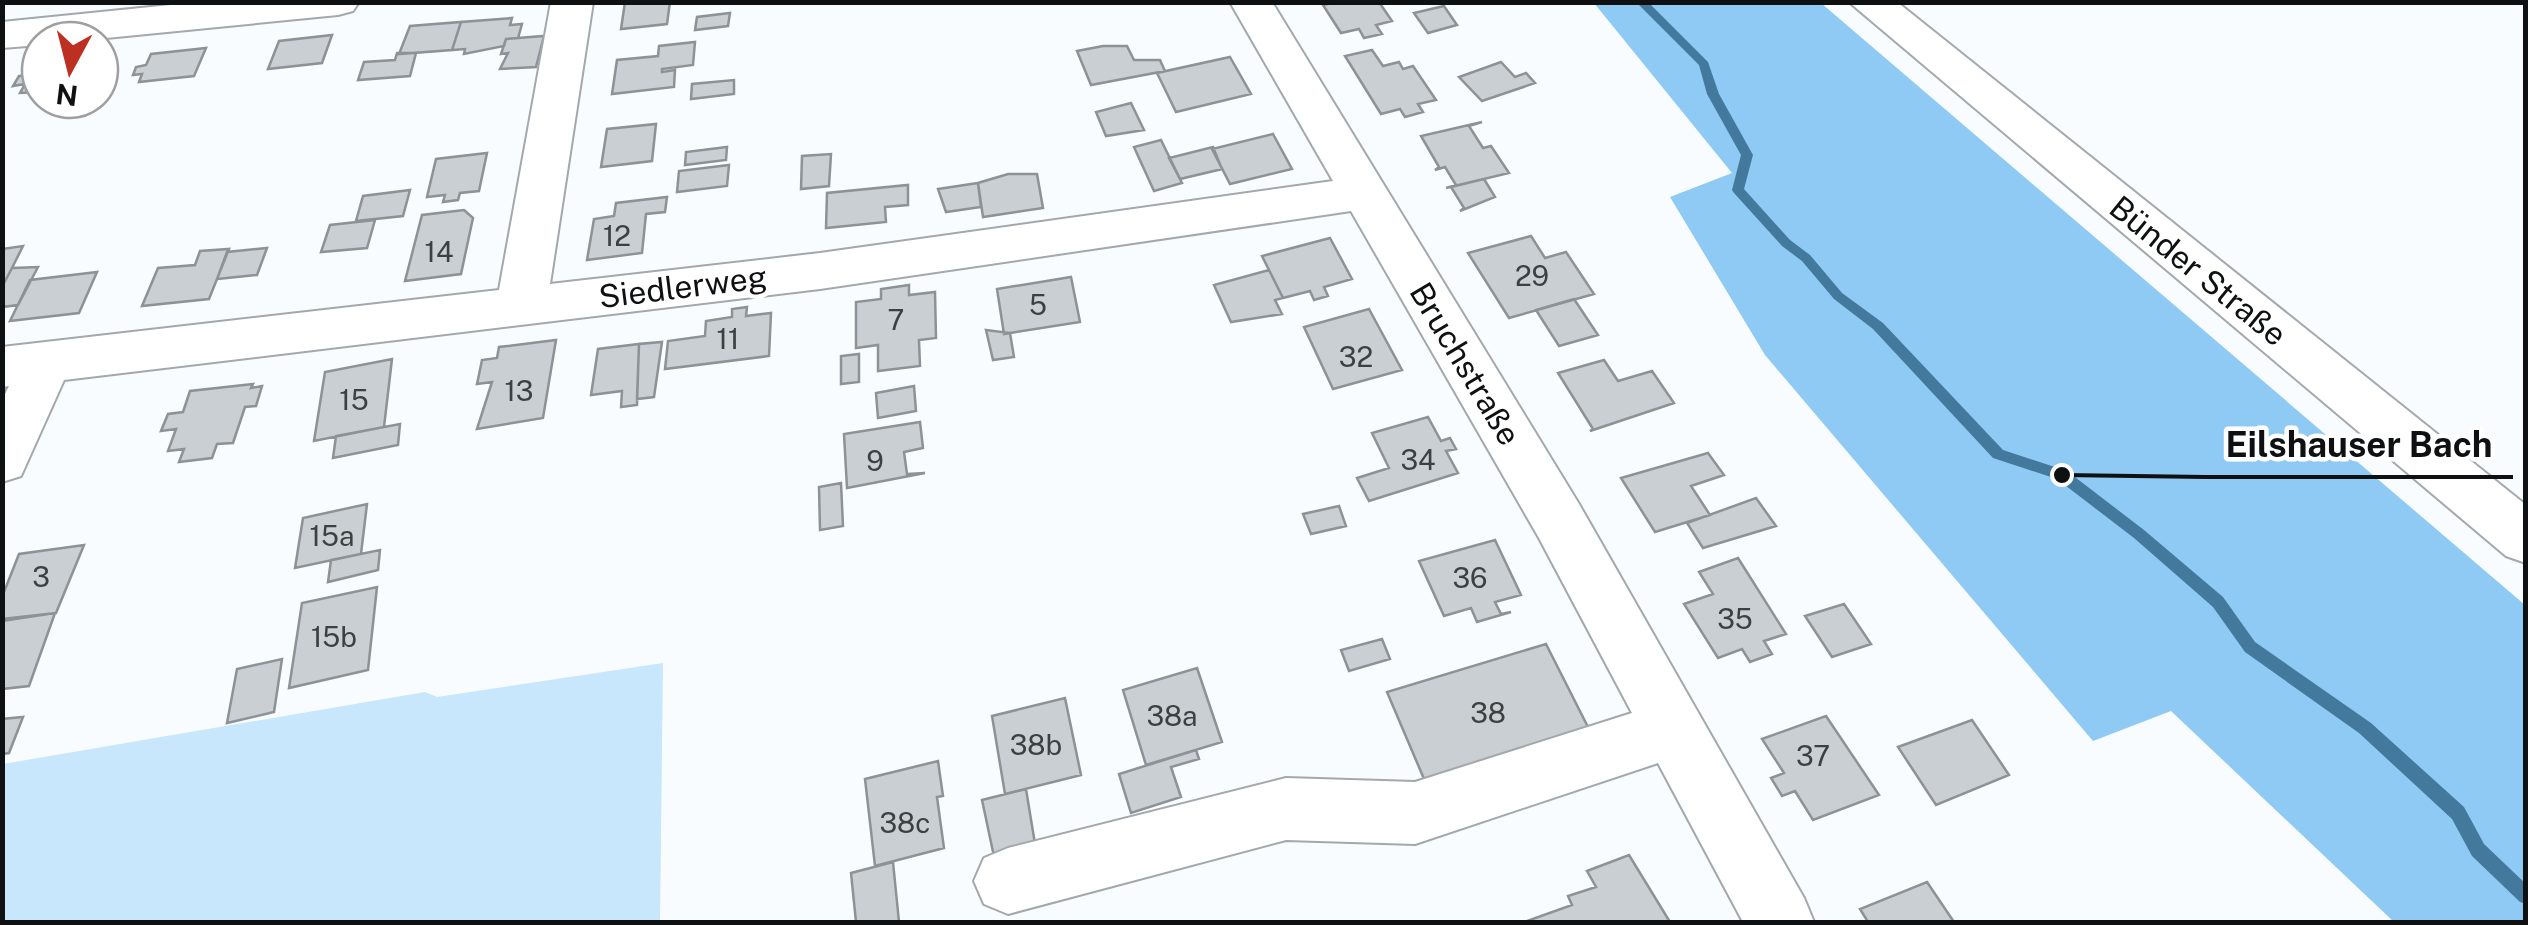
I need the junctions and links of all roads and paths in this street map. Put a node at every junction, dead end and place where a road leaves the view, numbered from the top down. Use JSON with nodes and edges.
{"nodes":[{"id":1,"x":338,"y":2,"type":"edge"},
{"id":2,"x":572,"y":2,"type":"edge"},
{"id":3,"x":1252,"y":2,"type":"edge"},
{"id":4,"x":1870,"y":2,"type":"edge"},
{"id":5,"x":2,"y":34,"type":"edge"},
{"id":6,"x":1362,"y":193,"type":"junction"},
{"id":7,"x":521,"y":306,"type":"junction"},
{"id":8,"x":24,"y":364,"type":"edge"},
{"id":9,"x":2,"y":460,"type":"edge"},
{"id":10,"x":2526,"y":539,"type":"edge"},
{"id":11,"x":1673,"y":728,"type":"junction"},
{"id":12,"x":1008,"y":881,"type":"dead end"},
{"id":13,"x":1780,"y":922,"type":"edge"}],
"edges":[{"from":1,"to":5,"type":"street"},
{"from":2,"to":7,"type":"street"},
{"from":3,"to":6,"type":"street","name":"Bruchstraße"},
{"from":4,"to":10,"type":"street","name":"Bünder Straße"},
{"from":6,"to":7,"type":"street","name":"Siedlerweg"},
{"from":6,"to":11,"type":"street","name":"Bruchstraße"},
{"from":7,"to":8,"type":"street","name":"Siedlerweg"},
{"from":8,"to":9,"type":"street"},
{"from":11,"to":12,"type":"street"},
{"from":11,"to":13,"type":"street","name":"Bruchstraße"}]}
